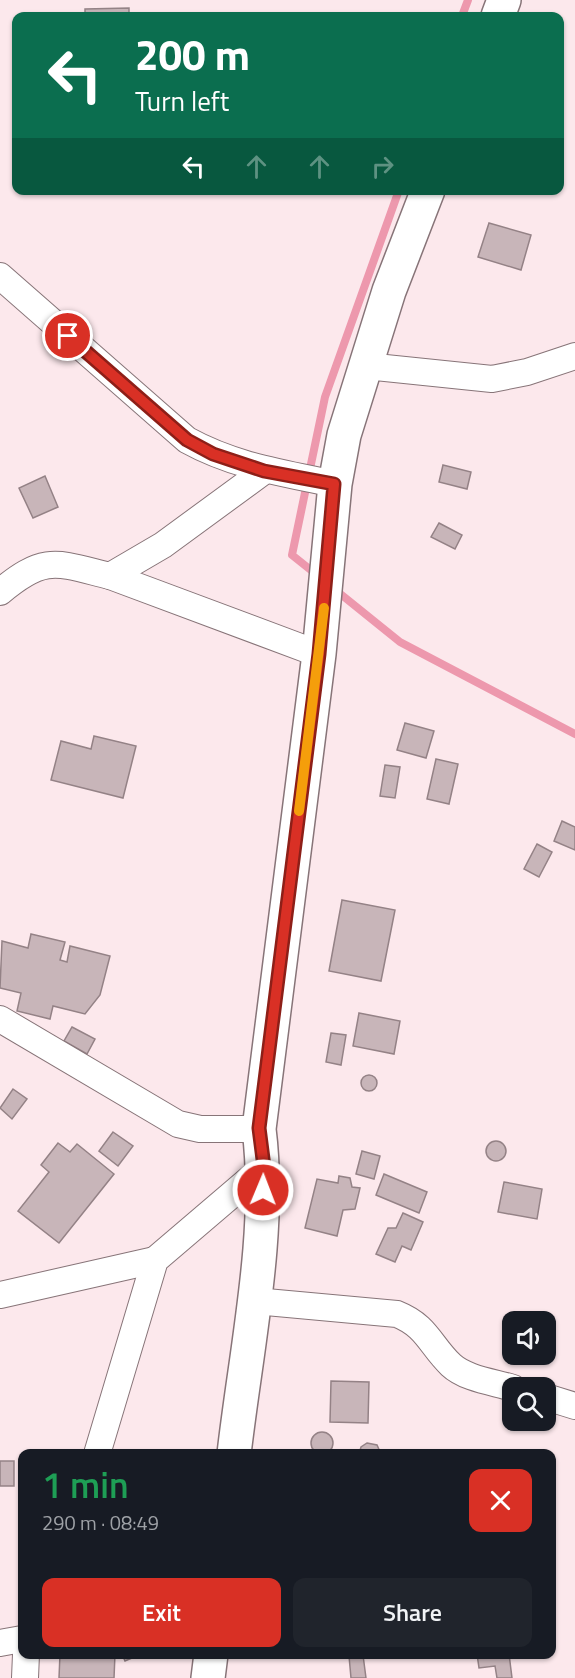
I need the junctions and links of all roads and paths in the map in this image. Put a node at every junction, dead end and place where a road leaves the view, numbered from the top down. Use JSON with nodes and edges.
{"nodes":[{"id":1,"x":426,"y":195,"type":"edge"},
{"id":2,"x":0,"y":276,"type":"edge"},
{"id":3,"x":575,"y":356,"type":"edge"},
{"id":4,"x":366,"y":366,"type":"junction"},
{"id":5,"x":264,"y":471,"type":"junction"},
{"id":6,"x":334,"y":484,"type":"junction"},
{"id":7,"x":110,"y":576,"type":"junction"},
{"id":8,"x":0,"y":592,"type":"edge"},
{"id":9,"x":319,"y":654,"type":"junction"},
{"id":10,"x":0,"y":1019,"type":"edge"},
{"id":11,"x":259,"y":1128,"type":"junction"},
{"id":12,"x":264,"y":1167,"type":"junction"},
{"id":13,"x":155,"y":1260,"type":"junction"},
{"id":14,"x":0,"y":1295,"type":"edge"},
{"id":15,"x":255,"y":1301,"type":"junction"},
{"id":16,"x":502,"y":1384,"type":"edge"},
{"id":17,"x":556,"y":1400,"type":"edge"},
{"id":18,"x":575,"y":1406,"type":"edge"},
{"id":19,"x":98,"y":1449,"type":"edge"},
{"id":20,"x":235,"y":1449,"type":"edge"},
{"id":21,"x":18,"y":1640,"type":"edge"},
{"id":22,"x":0,"y":1643,"type":"edge"},
{"id":23,"x":26,"y":1659,"type":"edge"},
{"id":24,"x":210,"y":1659,"type":"edge"},
{"id":25,"x":25,"y":1678,"type":"edge"},
{"id":26,"x":208,"y":1678,"type":"edge"}],
"edges":[{"from":1,"to":4,"type":"street"},
{"from":2,"to":5,"type":"street"},
{"from":3,"to":4,"type":"street"},
{"from":4,"to":6,"type":"street"},
{"from":5,"to":6,"type":"street"},
{"from":5,"to":7,"type":"street"},
{"from":6,"to":9,"type":"street"},
{"from":7,"to":8,"type":"street"},
{"from":7,"to":9,"type":"street"},
{"from":9,"to":11,"type":"street"},
{"from":10,"to":11,"type":"street"},
{"from":11,"to":12,"type":"street"},
{"from":12,"to":13,"type":"street"},
{"from":12,"to":15,"type":"street"},
{"from":13,"to":14,"type":"street"},
{"from":13,"to":19,"type":"street"},
{"from":15,"to":16,"type":"street"},
{"from":15,"to":20,"type":"street"},
{"from":17,"to":18,"type":"street"},
{"from":21,"to":22,"type":"street"},
{"from":23,"to":25,"type":"street"},
{"from":24,"to":26,"type":"street"}]}
